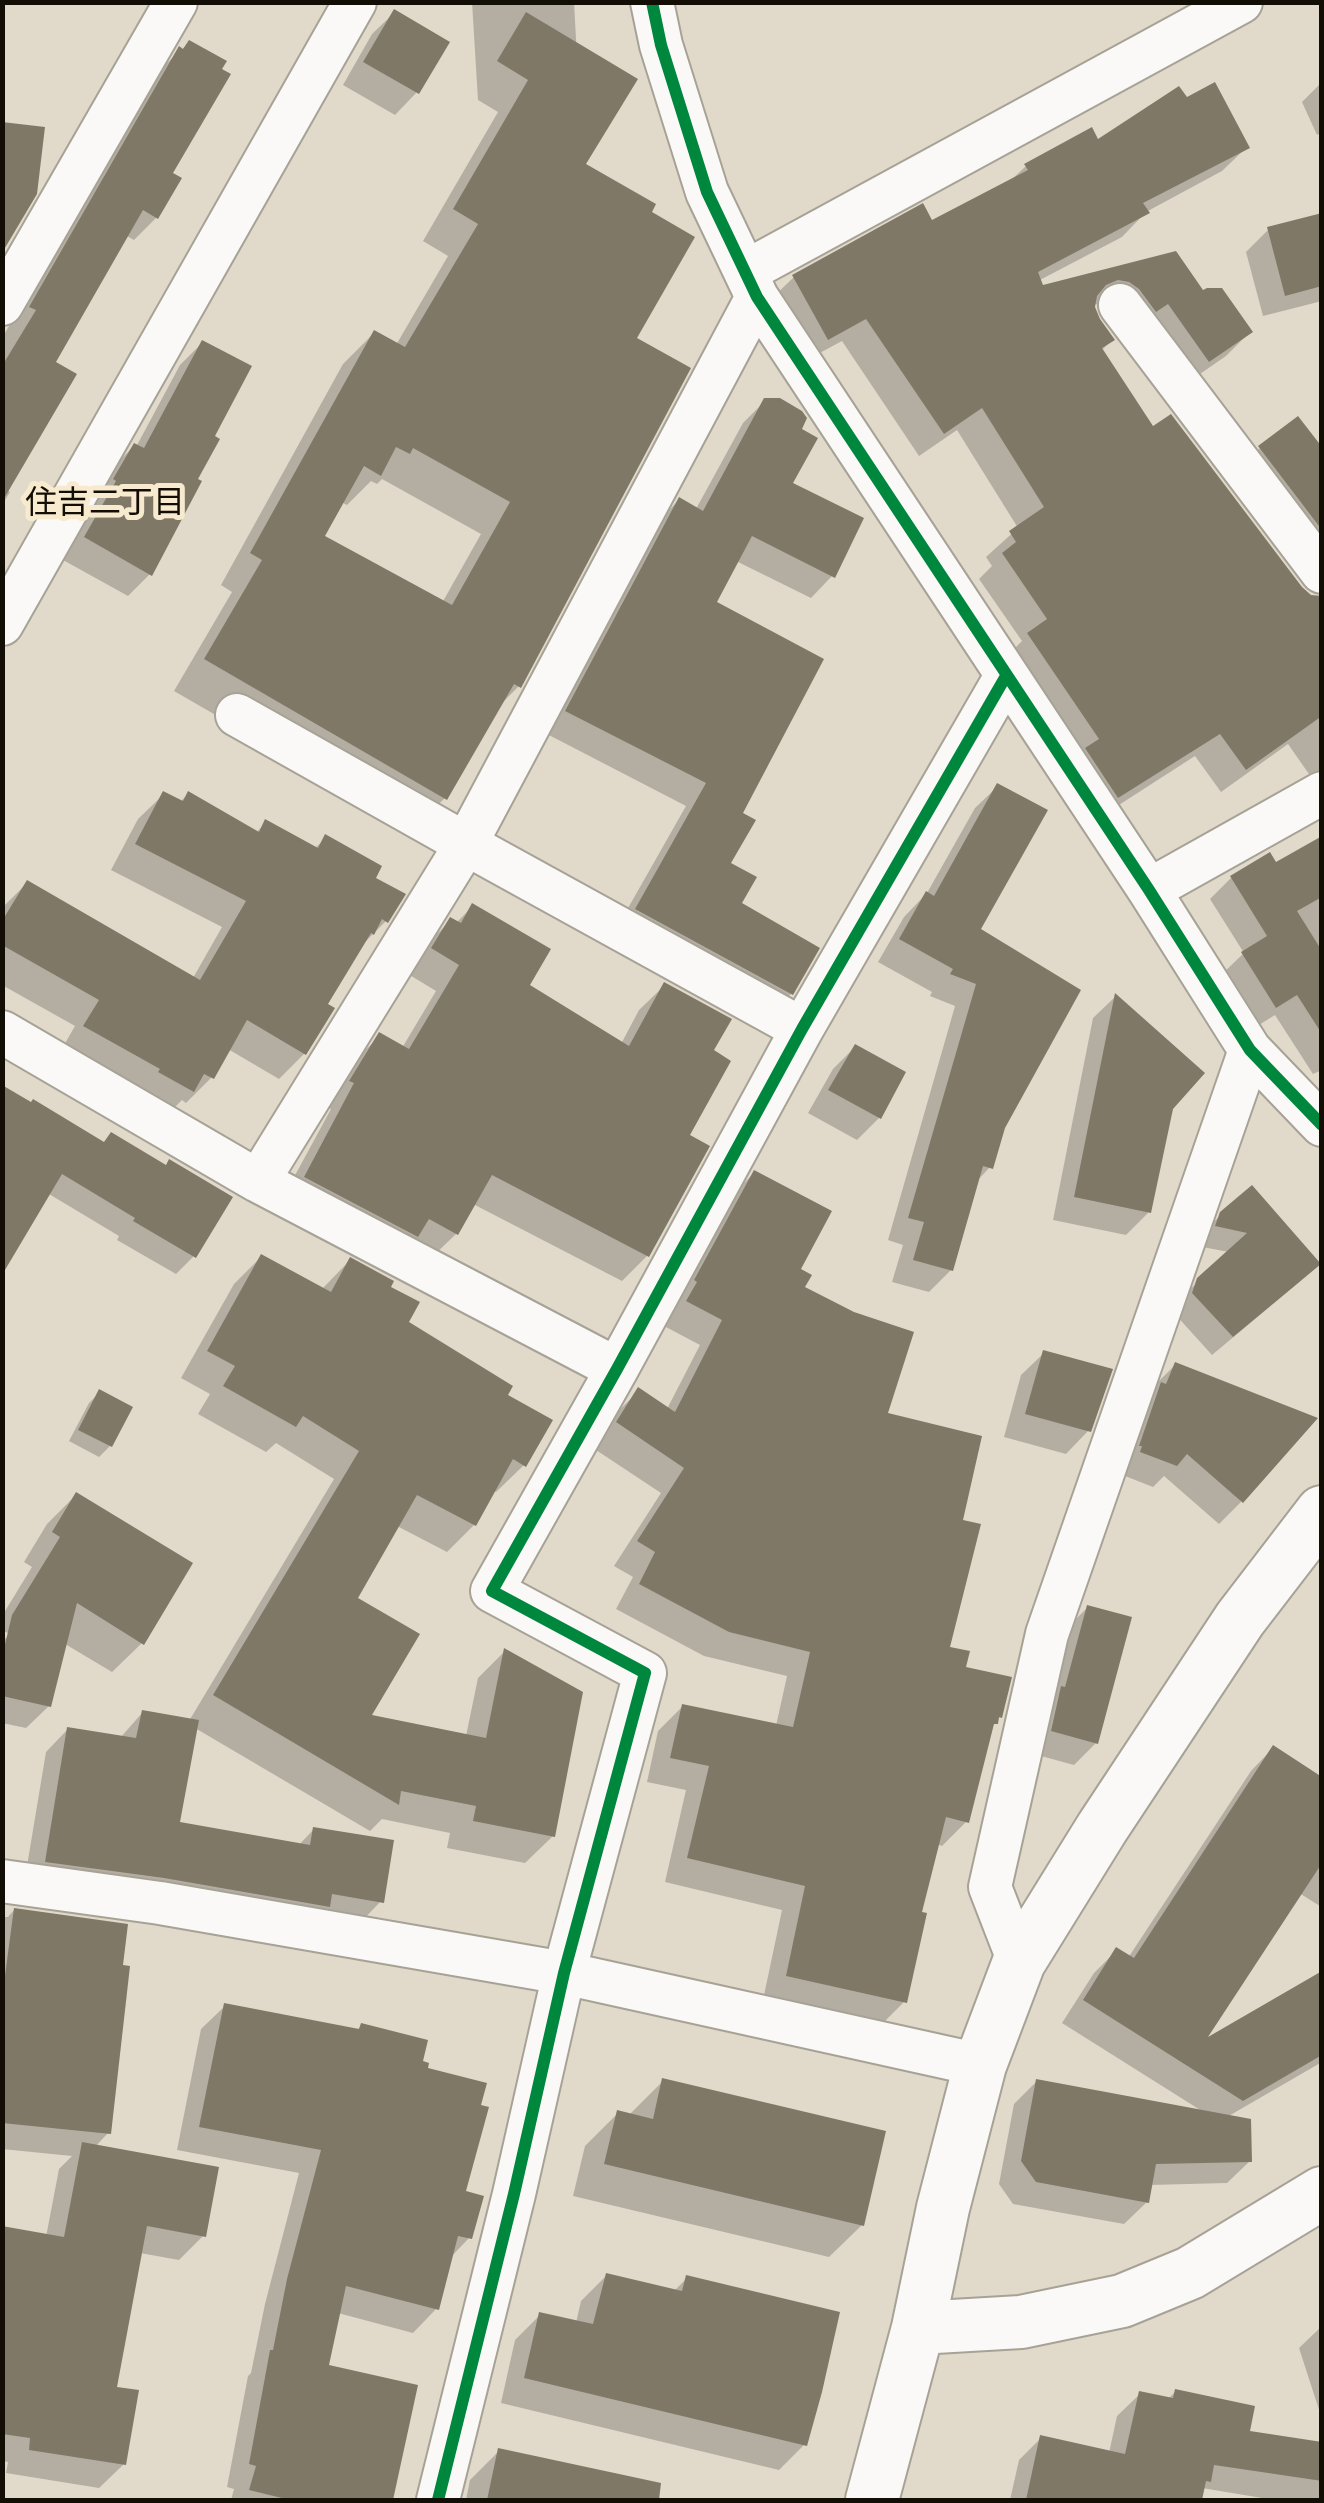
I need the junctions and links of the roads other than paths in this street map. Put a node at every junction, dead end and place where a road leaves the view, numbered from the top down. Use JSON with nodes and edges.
{"nodes":[{"id":1,"x":176,"y":2,"type":"edge"},
{"id":2,"x":355,"y":2,"type":"edge"},
{"id":3,"x":652,"y":2,"type":"edge"},
{"id":4,"x":1240,"y":2,"type":"edge"},
{"id":5,"x":751,"y":284,"type":"junction"},
{"id":6,"x":2,"y":304,"type":"edge"},
{"id":7,"x":1120,"y":305,"type":"dead end"},
{"id":8,"x":1322,"y":572,"type":"edge"},
{"id":9,"x":2,"y":624,"type":"edge"},
{"id":10,"x":1006,"y":676,"type":"junction"},
{"id":11,"x":237,"y":714,"type":"dead end"},
{"id":12,"x":1322,"y":793,"type":"edge"},
{"id":13,"x":466,"y":844,"type":"junction"},
{"id":14,"x":1149,"y":890,"type":"junction"},
{"id":15,"x":802,"y":1029,"type":"junction"},
{"id":16,"x":2,"y":1032,"type":"edge"},
{"id":17,"x":1250,"y":1050,"type":"junction"},
{"id":18,"x":1320,"y":1121,"type":"edge"},
{"id":19,"x":258,"y":1181,"type":"junction"},
{"id":20,"x":618,"y":1369,"type":"junction"},
{"id":21,"x":1322,"y":1512,"type":"edge"},
{"id":22,"x":2,"y":1881,"type":"edge"},
{"id":23,"x":1019,"y":1962,"type":"junction"},
{"id":24,"x":564,"y":1973,"type":"junction"},
{"id":25,"x":980,"y":2064,"type":"junction"},
{"id":26,"x":1322,"y":2193,"type":"edge"},
{"id":27,"x":918,"y":2328,"type":"junction"},
{"id":28,"x":438,"y":2500,"type":"edge"},
{"id":29,"x":872,"y":2500,"type":"edge"}],
"edges":[{"from":1,"to":6,"type":"street"},
{"from":2,"to":9,"type":"street"},
{"from":3,"to":5,"type":"street"},
{"from":4,"to":5,"type":"street"},
{"from":5,"to":10,"type":"street"},
{"from":5,"to":13,"type":"street"},
{"from":7,"to":8,"type":"street"},
{"from":10,"to":14,"type":"street"},
{"from":10,"to":15,"type":"street"},
{"from":11,"to":13,"type":"street"},
{"from":12,"to":14,"type":"street"},
{"from":13,"to":15,"type":"street"},
{"from":13,"to":19,"type":"street"},
{"from":14,"to":17,"type":"street"},
{"from":15,"to":20,"type":"street"},
{"from":16,"to":19,"type":"street"},
{"from":17,"to":18,"type":"street"},
{"from":17,"to":23,"type":"street"},
{"from":19,"to":20,"type":"street"},
{"from":20,"to":24,"type":"street"},
{"from":21,"to":23,"type":"street"},
{"from":22,"to":24,"type":"street"},
{"from":23,"to":25,"type":"street"},
{"from":24,"to":25,"type":"street"},
{"from":24,"to":28,"type":"street"},
{"from":25,"to":27,"type":"street"},
{"from":26,"to":27,"type":"street"},
{"from":27,"to":29,"type":"street"}]}
